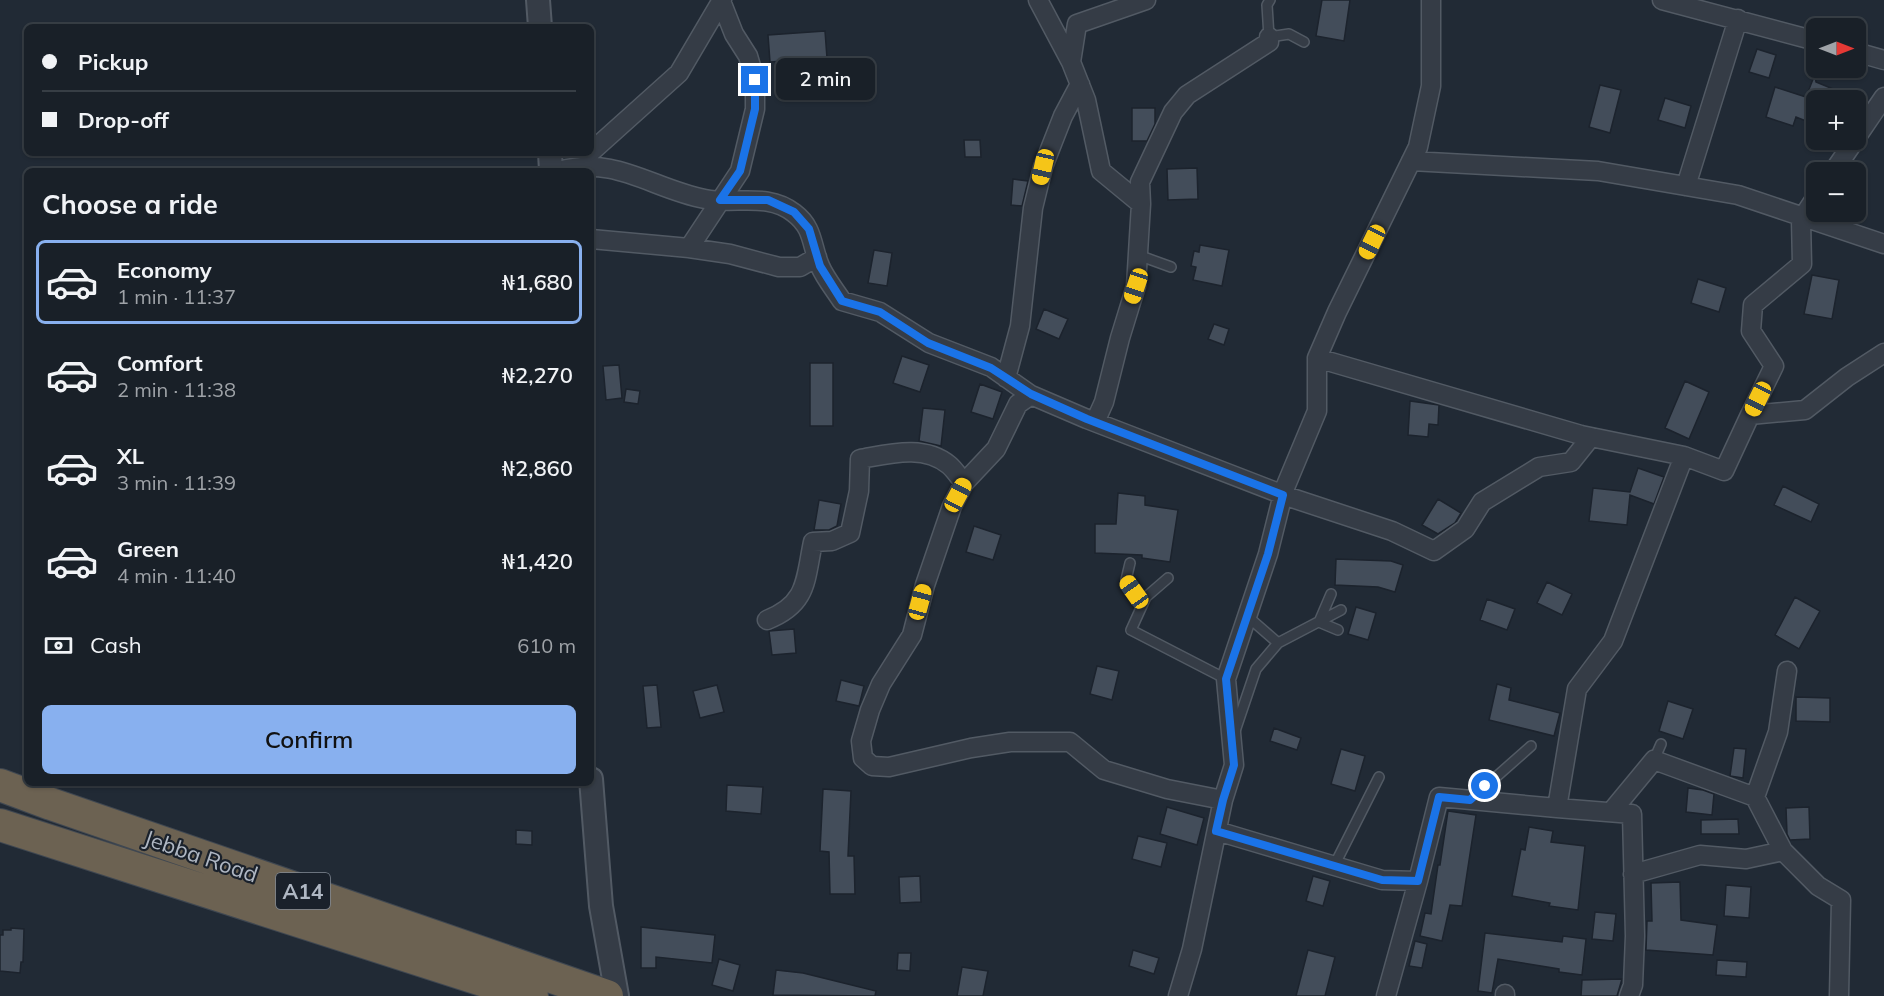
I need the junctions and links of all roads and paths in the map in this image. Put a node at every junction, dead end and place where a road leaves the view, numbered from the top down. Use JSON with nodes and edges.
{"nodes":[{"id":1,"x":538,"y":0,"type":"edge"},
{"id":2,"x":1038,"y":0,"type":"edge"},
{"id":3,"x":1146,"y":0,"type":"edge"},
{"id":4,"x":1270,"y":0,"type":"edge"},
{"id":5,"x":1431,"y":0,"type":"edge"},
{"id":6,"x":1662,"y":0,"type":"edge"},
{"id":7,"x":721,"y":1,"type":"edge"},
{"id":8,"x":1738,"y":19,"type":"junction"},
{"id":9,"x":540,"y":24,"type":"edge"},
{"id":10,"x":1269,"y":37,"type":"junction"},
{"id":11,"x":1806,"y":38,"type":"edge"},
{"id":12,"x":1304,"y":42,"type":"dead end"},
{"id":13,"x":1866,"y":55,"type":"edge"},
{"id":14,"x":1884,"y":60,"type":"edge"},
{"id":15,"x":1071,"y":62,"type":"junction"},
{"id":16,"x":1080,"y":84,"type":"junction"},
{"id":17,"x":1884,"y":97,"type":"edge"},
{"id":18,"x":1866,"y":123,"type":"edge"},
{"id":19,"x":594,"y":148,"type":"edge"},
{"id":20,"x":585,"y":156,"type":"edge"},
{"id":21,"x":1411,"y":161,"type":"junction"},
{"id":22,"x":568,"y":168,"type":"edge"},
{"id":23,"x":578,"y":168,"type":"edge"},
{"id":24,"x":1686,"y":186,"type":"junction"},
{"id":25,"x":720,"y":200,"type":"junction"},
{"id":26,"x":1141,"y":204,"type":"junction"},
{"id":27,"x":1806,"y":212,"type":"edge"},
{"id":28,"x":1803,"y":217,"type":"junction"},
{"id":29,"x":594,"y":239,"type":"edge"},
{"id":30,"x":1884,"y":244,"type":"edge"},
{"id":31,"x":689,"y":248,"type":"junction"},
{"id":32,"x":1138,"y":255,"type":"junction"},
{"id":33,"x":818,"y":257,"type":"junction"},
{"id":34,"x":1171,"y":267,"type":"dead end"},
{"id":35,"x":1884,"y":352,"type":"edge"},
{"id":36,"x":1317,"y":358,"type":"junction"},
{"id":37,"x":1006,"y":378,"type":"junction"},
{"id":38,"x":1031,"y":394,"type":"junction"},
{"id":39,"x":1750,"y":416,"type":"junction"},
{"id":40,"x":1095,"y":422,"type":"junction"},
{"id":41,"x":1591,"y":437,"type":"junction"},
{"id":42,"x":1684,"y":456,"type":"junction"},
{"id":43,"x":964,"y":483,"type":"junction"},
{"id":44,"x":1283,"y":495,"type":"junction"},
{"id":45,"x":1130,"y":563,"type":"dead end"},
{"id":46,"x":1168,"y":578,"type":"dead end"},
{"id":47,"x":1330,"y":594,"type":"dead end"},
{"id":48,"x":1143,"y":604,"type":"junction"},
{"id":49,"x":1341,"y":610,"type":"dead end"},
{"id":50,"x":1247,"y":616,"type":"junction"},
{"id":51,"x":767,"y":620,"type":"dead end"},
{"id":52,"x":1319,"y":622,"type":"junction"},
{"id":53,"x":1338,"y":630,"type":"dead end"},
{"id":54,"x":1278,"y":643,"type":"junction"},
{"id":55,"x":1787,"y":671,"type":"dead end"},
{"id":56,"x":1226,"y":679,"type":"junction"},
{"id":57,"x":1232,"y":742,"type":"junction"},
{"id":58,"x":1532,"y":746,"type":"dead end"},
{"id":59,"x":1379,"y":777,"type":"dead end"},
{"id":60,"x":0,"y":785,"type":"edge"},
{"id":61,"x":592,"y":786,"type":"edge"},
{"id":62,"x":1755,"y":797,"type":"junction"},
{"id":63,"x":1223,"y":800,"type":"junction"},
{"id":64,"x":1470,"y":800,"type":"junction"},
{"id":65,"x":1557,"y":808,"type":"junction"},
{"id":66,"x":1611,"y":812,"type":"junction"},
{"id":67,"x":0,"y":825,"type":"edge"},
{"id":68,"x":1216,"y":831,"type":"junction"},
{"id":69,"x":1783,"y":851,"type":"junction"},
{"id":70,"x":1334,"y":866,"type":"junction"},
{"id":71,"x":1633,"y":874,"type":"junction"},
{"id":72,"x":1418,"y":881,"type":"junction"},
{"id":73,"x":532,"y":996,"type":"edge"},
{"id":74,"x":607,"y":996,"type":"edge"},
{"id":75,"x":617,"y":996,"type":"edge"},
{"id":76,"x":1178,"y":996,"type":"edge"},
{"id":77,"x":1386,"y":996,"type":"edge"},
{"id":78,"x":1629,"y":996,"type":"edge"},
{"id":79,"x":1839,"y":996,"type":"edge"}],
"edges":[{"from":1,"to":9,"type":"street"},
{"from":2,"to":15,"type":"street"},
{"from":3,"to":15,"type":"street"},
{"from":4,"to":10,"type":"lane"},
{"from":5,"to":21,"type":"street"},
{"from":6,"to":8,"type":"street"},
{"from":7,"to":19,"type":"street"},
{"from":7,"to":25,"type":"street"},
{"from":8,"to":11,"type":"street"},
{"from":8,"to":24,"type":"street"},
{"from":10,"to":12,"type":"lane"},
{"from":10,"to":26,"type":"street"},
{"from":13,"to":14,"type":"street"},
{"from":15,"to":16,"type":"street"},
{"from":16,"to":26,"type":"street"},
{"from":16,"to":37,"type":"street"},
{"from":17,"to":18,"type":"street"},
{"from":20,"to":22,"type":"street"},
{"from":21,"to":24,"type":"street"},
{"from":21,"to":36,"type":"street"},
{"from":23,"to":25,"type":"street"},
{"from":24,"to":28,"type":"street"},
{"from":25,"to":31,"type":"street"},
{"from":25,"to":33,"type":"street"},
{"from":26,"to":32,"type":"street"},
{"from":27,"to":28,"type":"street"},
{"from":28,"to":30,"type":"street"},
{"from":28,"to":39,"type":"street"},
{"from":29,"to":31,"type":"street"},
{"from":31,"to":33,"type":"street"},
{"from":32,"to":34,"type":"lane"},
{"from":32,"to":40,"type":"street"},
{"from":33,"to":37,"type":"street"},
{"from":35,"to":39,"type":"street"},
{"from":36,"to":41,"type":"street"},
{"from":36,"to":44,"type":"street"},
{"from":37,"to":38,"type":"street"},
{"from":38,"to":40,"type":"street"},
{"from":38,"to":43,"type":"street"},
{"from":39,"to":42,"type":"street"},
{"from":40,"to":44,"type":"street"},
{"from":41,"to":42,"type":"street"},
{"from":41,"to":44,"type":"street"},
{"from":42,"to":65,"type":"street"},
{"from":43,"to":51,"type":"street"},
{"from":43,"to":63,"type":"street"},
{"from":44,"to":50,"type":"street"},
{"from":45,"to":48,"type":"lane"},
{"from":46,"to":48,"type":"lane"},
{"from":47,"to":52,"type":"lane"},
{"from":48,"to":56,"type":"lane"},
{"from":49,"to":52,"type":"lane"},
{"from":50,"to":54,"type":"lane"},
{"from":50,"to":56,"type":"street"},
{"from":52,"to":53,"type":"lane"},
{"from":52,"to":54,"type":"lane"},
{"from":54,"to":57,"type":"lane"},
{"from":55,"to":62,"type":"street"},
{"from":56,"to":57,"type":"street"},
{"from":57,"to":63,"type":"street"},
{"from":58,"to":64,"type":"lane"},
{"from":59,"to":70,"type":"lane"},
{"from":60,"to":74,"type":"highway","name":"Jebba Road","number":"A14"},
{"from":61,"to":75,"type":"street"},
{"from":62,"to":66,"type":"street"},
{"from":62,"to":69,"type":"street"},
{"from":63,"to":68,"type":"street"},
{"from":64,"to":65,"type":"street"},
{"from":64,"to":72,"type":"street"},
{"from":65,"to":66,"type":"street"},
{"from":66,"to":71,"type":"street"},
{"from":67,"to":73,"type":"highway","name":"Jebba Road","number":"A14"},
{"from":68,"to":70,"type":"street"},
{"from":68,"to":76,"type":"street"},
{"from":69,"to":71,"type":"street"},
{"from":69,"to":79,"type":"street"},
{"from":70,"to":72,"type":"street"},
{"from":71,"to":78,"type":"street"},
{"from":72,"to":77,"type":"street"}]}
